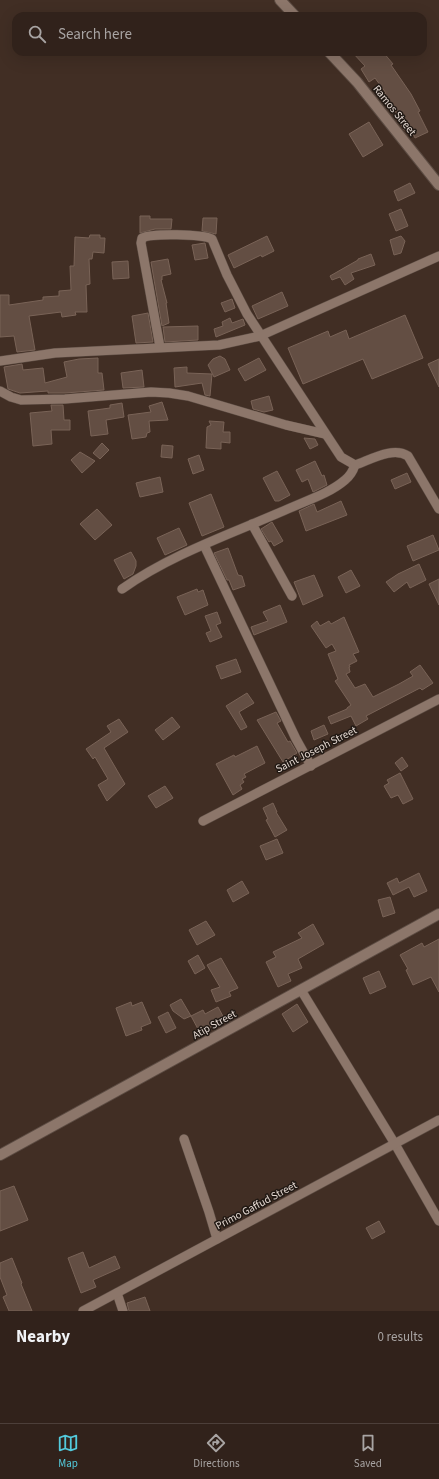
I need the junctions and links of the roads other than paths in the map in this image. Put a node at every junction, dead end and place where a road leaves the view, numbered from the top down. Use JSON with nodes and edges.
{"nodes":[{"id":1,"x":280,"y":0,"type":"edge"},
{"id":2,"x":291,"y":12,"type":"edge"},
{"id":3,"x":333,"y":56,"type":"edge"},
{"id":4,"x":439,"y":185,"type":"edge"},
{"id":5,"x":439,"y":256,"type":"edge"},
{"id":6,"x":260,"y":336,"type":"junction"},
{"id":7,"x":160,"y":347,"type":"junction"},
{"id":8,"x":0,"y":361,"type":"edge"},
{"id":9,"x":0,"y":391,"type":"edge"},
{"id":10,"x":325,"y":434,"type":"junction"},
{"id":11,"x":355,"y":466,"type":"junction"},
{"id":12,"x":438,"y":504,"type":"edge"},
{"id":13,"x":252,"y":524,"type":"junction"},
{"id":14,"x":204,"y":545,"type":"junction"},
{"id":15,"x":122,"y":589,"type":"dead end"},
{"id":16,"x":292,"y":596,"type":"dead end"},
{"id":17,"x":439,"y":699,"type":"edge"},
{"id":18,"x":311,"y":766,"type":"junction"},
{"id":19,"x":203,"y":821,"type":"dead end"},
{"id":20,"x":439,"y":914,"type":"edge"},
{"id":21,"x":301,"y":990,"type":"junction"},
{"id":22,"x":439,"y":1120,"type":"edge"},
{"id":23,"x":184,"y":1139,"type":"dead end"},
{"id":24,"x":395,"y":1144,"type":"junction"},
{"id":25,"x":0,"y":1155,"type":"edge"},
{"id":26,"x":439,"y":1221,"type":"edge"},
{"id":27,"x":217,"y":1240,"type":"junction"},
{"id":28,"x":116,"y":1293,"type":"junction"},
{"id":29,"x":83,"y":1311,"type":"edge"},
{"id":30,"x":123,"y":1311,"type":"edge"}],
"edges":[{"from":1,"to":2,"type":"main road"},
{"from":3,"to":4,"type":"main road","name":"Ramos Street"},
{"from":5,"to":6,"type":"street"},
{"from":6,"to":7,"type":"street"},
{"from":6,"to":7,"type":"street"},
{"from":6,"to":10,"type":"street"},
{"from":7,"to":8,"type":"street"},
{"from":9,"to":10,"type":"street"},
{"from":10,"to":11,"type":"street"},
{"from":11,"to":12,"type":"street"},
{"from":11,"to":13,"type":"street"},
{"from":13,"to":14,"type":"street"},
{"from":13,"to":16,"type":"street"},
{"from":14,"to":15,"type":"street"},
{"from":14,"to":18,"type":"street"},
{"from":17,"to":18,"type":"street","name":"Saint Joseph Street"},
{"from":18,"to":19,"type":"street","name":"Saint Joseph Street"},
{"from":20,"to":21,"type":"main road","name":"Atip Street"},
{"from":21,"to":24,"type":"street"},
{"from":21,"to":25,"type":"main road","name":"Atip Street"},
{"from":22,"to":24,"type":"street","name":"Primo Gaffud Street"},
{"from":23,"to":27,"type":"street"},
{"from":24,"to":26,"type":"street"},
{"from":24,"to":27,"type":"street","name":"Primo Gaffud Street"},
{"from":27,"to":28,"type":"street","name":"Primo Gaffud Street"},
{"from":28,"to":29,"type":"street","name":"Primo Gaffud Street"},
{"from":28,"to":30,"type":"street"}]}
